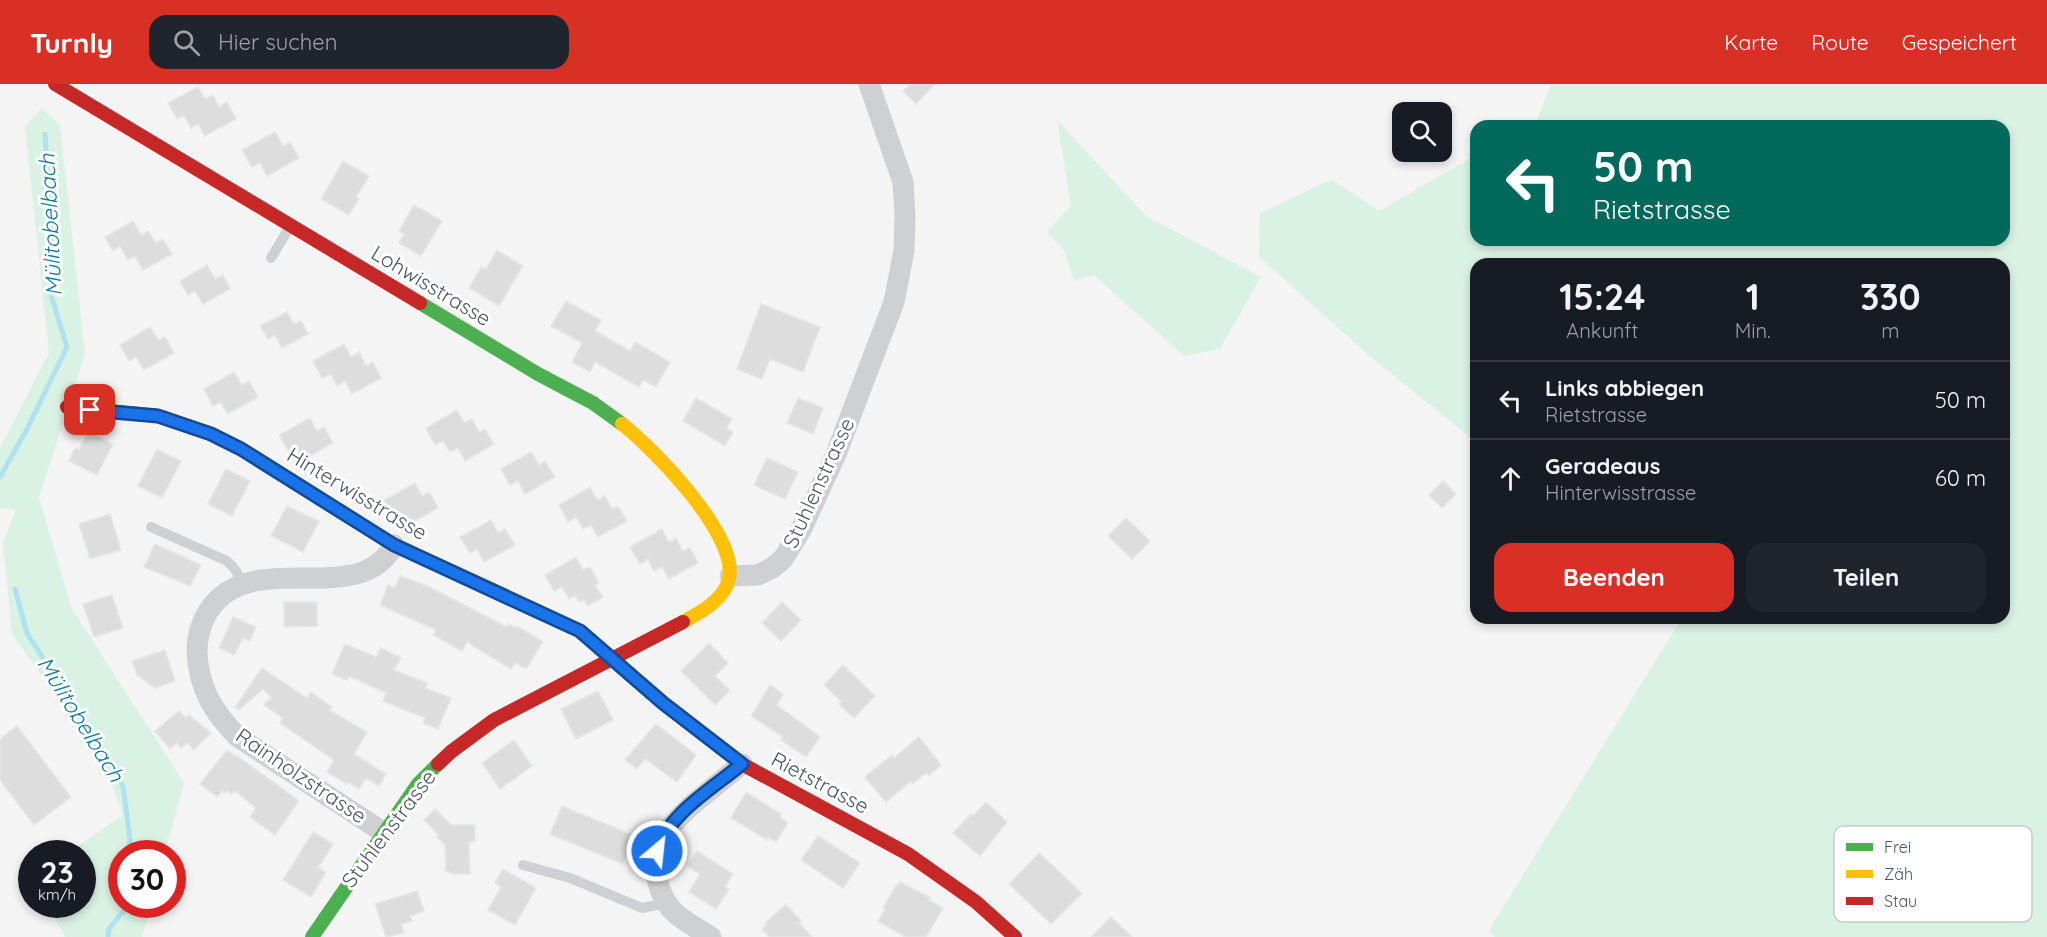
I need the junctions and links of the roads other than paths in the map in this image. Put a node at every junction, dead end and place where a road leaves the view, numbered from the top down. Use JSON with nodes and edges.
{"nodes":[{"id":1,"x":55,"y":84,"type":"edge"},
{"id":2,"x":868,"y":84,"type":"edge"},
{"id":3,"x":291,"y":226,"type":"junction"},
{"id":4,"x":271,"y":258,"type":"dead end"},
{"id":5,"x":67,"y":407,"type":"dead end"},
{"id":6,"x":151,"y":527,"type":"dead end"},
{"id":7,"x":394,"y":545,"type":"junction"},
{"id":8,"x":730,"y":576,"type":"junction"},
{"id":9,"x":243,"y":583,"type":"junction"},
{"id":10,"x":610,"y":658,"type":"junction"},
{"id":11,"x":742,"y":764,"type":"junction"},
{"id":12,"x":383,"y":832,"type":"junction"},
{"id":13,"x":524,"y":865,"type":"dead end"},
{"id":14,"x":667,"y":903,"type":"junction"},
{"id":15,"x":312,"y":937,"type":"edge"},
{"id":16,"x":711,"y":937,"type":"edge"},
{"id":17,"x":1015,"y":937,"type":"edge"}],
"edges":[{"from":1,"to":3,"type":"street","name":"Lohwisstrasse"},
{"from":2,"to":8,"type":"street","name":"Stuhlenstrasse"},
{"from":3,"to":4,"type":"lane"},
{"from":3,"to":8,"type":"street","name":"Lohwisstrasse"},
{"from":5,"to":7,"type":"street","name":"Hinterwisstrasse"},
{"from":6,"to":9,"type":"lane"},
{"from":7,"to":9,"type":"street","name":"Rainholzstrasse"},
{"from":7,"to":10,"type":"street","name":"Hinterwisstrasse"},
{"from":8,"to":10,"type":"street","name":"Stuhlenstrasse"},
{"from":9,"to":12,"type":"street","name":"Rainholzstrasse"},
{"from":10,"to":11,"type":"street","name":"Rietstrasse"},
{"from":10,"to":12,"type":"street","name":"Stuhlenstrasse"},
{"from":11,"to":14,"type":"street"},
{"from":11,"to":17,"type":"street","name":"Rietstrasse"},
{"from":12,"to":15,"type":"street","name":"Stuhlenstrasse"},
{"from":13,"to":14,"type":"lane"},
{"from":14,"to":16,"type":"street"}]}
